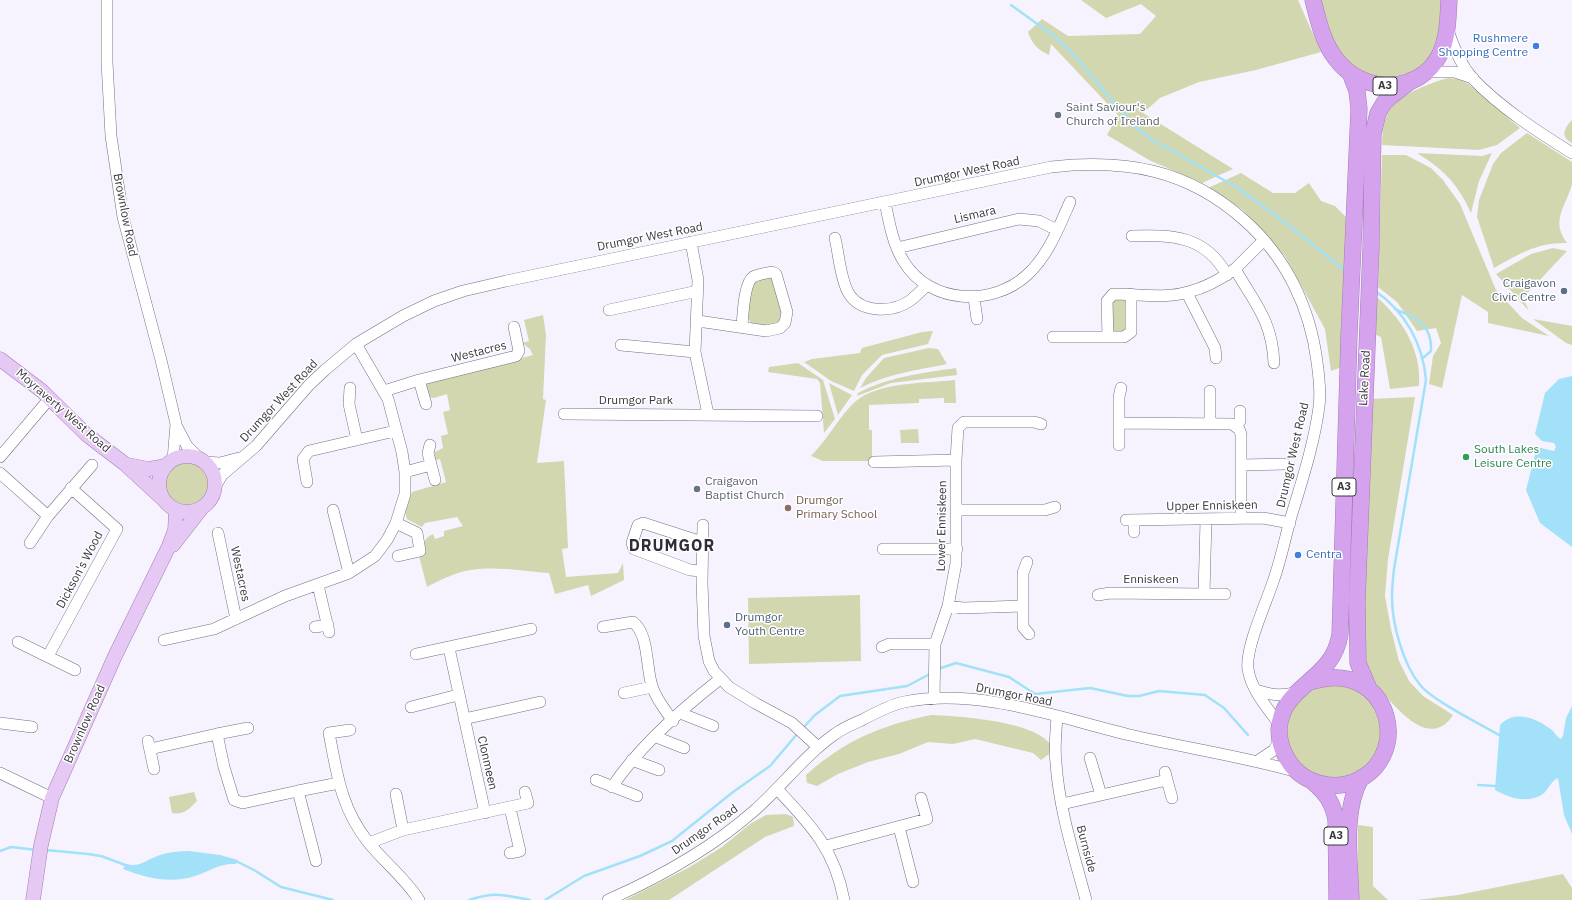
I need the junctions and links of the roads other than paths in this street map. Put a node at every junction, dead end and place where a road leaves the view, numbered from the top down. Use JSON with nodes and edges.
{"nodes":[{"id":1,"x":107,"y":0,"type":"edge"},
{"id":2,"x":1313,"y":0,"type":"edge"},
{"id":3,"x":1449,"y":0,"type":"edge"},
{"id":4,"x":1447,"y":28,"type":"junction"},
{"id":5,"x":1351,"y":75,"type":"junction"},
{"id":6,"x":1419,"y":76,"type":"junction"},
{"id":7,"x":1473,"y":78,"type":"junction"},
{"id":8,"x":1572,"y":153,"type":"edge"},
{"id":9,"x":885,"y":202,"type":"junction"},
{"id":10,"x":1070,"y":202,"type":"dead end"},
{"id":11,"x":1057,"y":230,"type":"junction"},
{"id":12,"x":835,"y":238,"type":"dead end"},
{"id":13,"x":1137,"y":239,"type":"dead end"},
{"id":14,"x":1264,"y":240,"type":"junction"},
{"id":15,"x":691,"y":242,"type":"junction"},
{"id":16,"x":897,"y":248,"type":"junction"},
{"id":17,"x":1231,"y":272,"type":"junction"},
{"id":18,"x":927,"y":285,"type":"junction"},
{"id":19,"x":698,"y":291,"type":"junction"},
{"id":20,"x":1187,"y":293,"type":"junction"},
{"id":21,"x":1131,"y":294,"type":"junction"},
{"id":22,"x":974,"y":298,"type":"junction"},
{"id":23,"x":609,"y":310,"type":"dead end"},
{"id":24,"x":977,"y":319,"type":"dead end"},
{"id":25,"x":698,"y":321,"type":"junction"},
{"id":26,"x":742,"y":326,"type":"junction"},
{"id":27,"x":514,"y":327,"type":"dead end"},
{"id":28,"x":1053,"y":337,"type":"dead end"},
{"id":29,"x":1108,"y":337,"type":"junction"},
{"id":30,"x":356,"y":344,"type":"junction"},
{"id":31,"x":621,"y":345,"type":"dead end"},
{"id":32,"x":695,"y":352,"type":"junction"},
{"id":33,"x":1216,"y":358,"type":"dead end"},
{"id":34,"x":0,"y":359,"type":"edge"},
{"id":35,"x":1274,"y":363,"type":"dead end"},
{"id":36,"x":419,"y":380,"type":"junction"},
{"id":37,"x":350,"y":388,"type":"dead end"},
{"id":38,"x":1121,"y":388,"type":"dead end"},
{"id":39,"x":384,"y":391,"type":"junction"},
{"id":40,"x":1210,"y":391,"type":"dead end"},
{"id":41,"x":50,"y":398,"type":"junction"},
{"id":42,"x":426,"y":404,"type":"dead end"},
{"id":43,"x":1240,"y":411,"type":"dead end"},
{"id":44,"x":564,"y":414,"type":"dead end"},
{"id":45,"x":708,"y":414,"type":"junction"},
{"id":46,"x":817,"y":416,"type":"dead end"},
{"id":47,"x":1119,"y":423,"type":"junction"},
{"id":48,"x":176,"y":424,"type":"junction"},
{"id":49,"x":1041,"y":424,"type":"dead end"},
{"id":50,"x":1210,"y":424,"type":"junction"},
{"id":51,"x":1236,"y":426,"type":"junction"},
{"id":52,"x":395,"y":431,"type":"junction"},
{"id":53,"x":357,"y":440,"type":"junction"},
{"id":54,"x":430,"y":445,"type":"dead end"},
{"id":55,"x":1119,"y":445,"type":"dead end"},
{"id":56,"x":246,"y":454,"type":"junction"},
{"id":57,"x":0,"y":457,"type":"edge"},
{"id":58,"x":956,"y":460,"type":"junction"},
{"id":59,"x":202,"y":461,"type":"junction"},
{"id":60,"x":874,"y":462,"type":"dead end"},
{"id":61,"x":170,"y":463,"type":"junction"},
{"id":62,"x":125,"y":464,"type":"junction"},
{"id":63,"x":431,"y":464,"type":"junction"},
{"id":64,"x":1285,"y":464,"type":"dead end"},
{"id":65,"x":92,"y":465,"type":"dead end"},
{"id":66,"x":1242,"y":465,"type":"junction"},
{"id":67,"x":405,"y":472,"type":"junction"},
{"id":68,"x":0,"y":473,"type":"edge"},
{"id":69,"x":435,"y":480,"type":"dead end"},
{"id":70,"x":307,"y":482,"type":"dead end"},
{"id":71,"x":215,"y":487,"type":"junction"},
{"id":72,"x":71,"y":488,"type":"junction"},
{"id":73,"x":163,"y":499,"type":"junction"},
{"id":74,"x":1055,"y":507,"type":"dead end"},
{"id":75,"x":201,"y":508,"type":"junction"},
{"id":76,"x":176,"y":510,"type":"junction"},
{"id":77,"x":333,"y":510,"type":"dead end"},
{"id":78,"x":957,"y":510,"type":"junction"},
{"id":79,"x":48,"y":516,"type":"junction"},
{"id":80,"x":1241,"y":518,"type":"junction"},
{"id":81,"x":1206,"y":520,"type":"junction"},
{"id":82,"x":396,"y":523,"type":"junction"},
{"id":83,"x":1290,"y":523,"type":"junction"},
{"id":84,"x":703,"y":525,"type":"dead end"},
{"id":85,"x":1134,"y":532,"type":"dead end"},
{"id":86,"x":218,"y":533,"type":"dead end"},
{"id":87,"x":702,"y":542,"type":"junction"},
{"id":88,"x":30,"y":543,"type":"dead end"},
{"id":89,"x":957,"y":549,"type":"junction"},
{"id":90,"x":889,"y":552,"type":"dead end"},
{"id":91,"x":398,"y":556,"type":"dead end"},
{"id":92,"x":163,"y":558,"type":"junction"},
{"id":93,"x":1027,"y":562,"type":"dead end"},
{"id":94,"x":702,"y":571,"type":"junction"},
{"id":95,"x":349,"y":573,"type":"junction"},
{"id":96,"x":318,"y":585,"type":"junction"},
{"id":97,"x":1204,"y":594,"type":"junction"},
{"id":98,"x":1225,"y":594,"type":"dead end"},
{"id":99,"x":1098,"y":595,"type":"dead end"},
{"id":100,"x":948,"y":606,"type":"junction"},
{"id":101,"x":1023,"y":606,"type":"junction"},
{"id":102,"x":236,"y":619,"type":"junction"},
{"id":103,"x":603,"y":627,"type":"dead end"},
{"id":104,"x":315,"y":628,"type":"dead end"},
{"id":105,"x":531,"y":629,"type":"dead end"},
{"id":106,"x":1028,"y":634,"type":"dead end"},
{"id":107,"x":164,"y":640,"type":"dead end"},
{"id":108,"x":18,"y":642,"type":"dead end"},
{"id":109,"x":935,"y":644,"type":"junction"},
{"id":110,"x":882,"y":647,"type":"dead end"},
{"id":111,"x":449,"y":648,"type":"junction"},
{"id":112,"x":416,"y":654,"type":"dead end"},
{"id":113,"x":48,"y":656,"type":"junction"},
{"id":114,"x":74,"y":670,"type":"dead end"},
{"id":115,"x":720,"y":679,"type":"junction"},
{"id":116,"x":1310,"y":682,"type":"junction"},
{"id":117,"x":652,"y":687,"type":"junction"},
{"id":118,"x":1256,"y":690,"type":"junction"},
{"id":119,"x":1369,"y":690,"type":"junction"},
{"id":120,"x":624,"y":693,"type":"dead end"},
{"id":121,"x":1295,"y":693,"type":"junction"},
{"id":122,"x":458,"y":695,"type":"junction"},
{"id":123,"x":934,"y":699,"type":"junction"},
{"id":124,"x":540,"y":702,"type":"dead end"},
{"id":125,"x":411,"y":707,"type":"dead end"},
{"id":126,"x":677,"y":717,"type":"junction"},
{"id":127,"x":1057,"y":717,"type":"junction"},
{"id":128,"x":464,"y":719,"type":"junction"},
{"id":129,"x":0,"y":723,"type":"edge"},
{"id":130,"x":712,"y":726,"type":"dead end"},
{"id":131,"x":32,"y":727,"type":"dead end"},
{"id":132,"x":248,"y":728,"type":"dead end"},
{"id":133,"x":350,"y":730,"type":"dead end"},
{"id":134,"x":1280,"y":732,"type":"junction"},
{"id":135,"x":217,"y":734,"type":"junction"},
{"id":136,"x":656,"y":736,"type":"junction"},
{"id":137,"x":818,"y":747,"type":"junction"},
{"id":138,"x":684,"y":748,"type":"dead end"},
{"id":139,"x":1090,"y":758,"type":"dead end"},
{"id":140,"x":632,"y":760,"type":"junction"},
{"id":141,"x":1259,"y":760,"type":"junction"},
{"id":142,"x":154,"y":769,"type":"dead end"},
{"id":143,"x":659,"y":770,"type":"dead end"},
{"id":144,"x":0,"y":773,"type":"edge"},
{"id":145,"x":1305,"y":777,"type":"junction"},
{"id":146,"x":1361,"y":778,"type":"junction"},
{"id":147,"x":596,"y":780,"type":"dead end"},
{"id":148,"x":339,"y":783,"type":"junction"},
{"id":149,"x":612,"y":787,"type":"junction"},
{"id":150,"x":777,"y":789,"type":"junction"},
{"id":151,"x":298,"y":791,"type":"junction"},
{"id":152,"x":525,"y":792,"type":"dead end"},
{"id":153,"x":396,"y":794,"type":"dead end"},
{"id":154,"x":1101,"y":795,"type":"junction"},
{"id":155,"x":637,"y":796,"type":"dead end"},
{"id":156,"x":52,"y":798,"type":"junction"},
{"id":157,"x":921,"y":798,"type":"dead end"},
{"id":158,"x":1172,"y":798,"type":"dead end"},
{"id":159,"x":1062,"y":804,"type":"junction"},
{"id":160,"x":510,"y":808,"type":"junction"},
{"id":161,"x":485,"y":813,"type":"junction"},
{"id":162,"x":899,"y":827,"type":"junction"},
{"id":163,"x":403,"y":830,"type":"junction"},
{"id":164,"x":369,"y":843,"type":"junction"},
{"id":165,"x":826,"y":846,"type":"junction"},
{"id":166,"x":510,"y":853,"type":"dead end"},
{"id":167,"x":316,"y":861,"type":"dead end"},
{"id":168,"x":913,"y":882,"type":"dead end"},
{"id":169,"x":33,"y":900,"type":"edge"},
{"id":170,"x":419,"y":900,"type":"edge"},
{"id":171,"x":608,"y":900,"type":"edge"},
{"id":172,"x":844,"y":900,"type":"edge"},
{"id":173,"x":1086,"y":900,"type":"edge"},
{"id":174,"x":1337,"y":900,"type":"edge"},
{"id":175,"x":1351,"y":900,"type":"edge"}],
"edges":[{"from":1,"to":48,"type":"street","name":"Brownlow Road"},
{"from":2,"to":5,"type":"highway","number":"A3"},
{"from":3,"to":4,"type":"highway","number":"A3"},
{"from":4,"to":6,"type":"highway","number":"A3"},
{"from":4,"to":7,"type":"street"},
{"from":5,"to":6,"type":"highway","number":"A3"},
{"from":5,"to":116,"type":"highway","name":"Lake Road","number":"A3"},
{"from":6,"to":7,"type":"street"},
{"from":6,"to":119,"type":"highway","name":"Lake Road","number":"A3"},
{"from":7,"to":8,"type":"street"},
{"from":9,"to":14,"type":"street","name":"Drumgor West Road"},
{"from":9,"to":15,"type":"street","name":"Drumgor West Road"},
{"from":9,"to":16,"type":"street"},
{"from":10,"to":11,"type":"street"},
{"from":11,"to":16,"type":"street","name":"Lismara"},
{"from":11,"to":22,"type":"street"},
{"from":12,"to":18,"type":"street"},
{"from":13,"to":17,"type":"street"},
{"from":14,"to":17,"type":"street"},
{"from":14,"to":83,"type":"street","name":"Drumgor West Road"},
{"from":15,"to":19,"type":"street"},
{"from":15,"to":30,"type":"street","name":"Drumgor West Road"},
{"from":16,"to":18,"type":"street"},
{"from":17,"to":20,"type":"street"},
{"from":17,"to":35,"type":"street"},
{"from":18,"to":22,"type":"street"},
{"from":19,"to":23,"type":"street"},
{"from":19,"to":25,"type":"street"},
{"from":20,"to":21,"type":"street"},
{"from":20,"to":33,"type":"street"},
{"from":21,"to":29,"type":"street"},
{"from":21,"to":29,"type":"street"},
{"from":22,"to":24,"type":"street"},
{"from":25,"to":26,"type":"street"},
{"from":25,"to":32,"type":"street"},
{"from":26,"to":26,"type":"street"},
{"from":27,"to":36,"type":"street","name":"Westacres"},
{"from":28,"to":29,"type":"street"},
{"from":30,"to":39,"type":"street","name":"Westacres"},
{"from":30,"to":56,"type":"street","name":"Drumgor West Road"},
{"from":31,"to":32,"type":"street"},
{"from":32,"to":45,"type":"street"},
{"from":34,"to":41,"type":"main road","name":"Moyraverty West Road"},
{"from":36,"to":39,"type":"street","name":"Westacres"},
{"from":36,"to":42,"type":"street"},
{"from":37,"to":53,"type":"street"},
{"from":38,"to":47,"type":"street"},
{"from":39,"to":52,"type":"street","name":"Westacres"},
{"from":40,"to":50,"type":"street"},
{"from":41,"to":57,"type":"street"},
{"from":41,"to":62,"type":"main road","name":"Moyraverty West Road"},
{"from":43,"to":51,"type":"street"},
{"from":44,"to":45,"type":"street","name":"Drumgor Park"},
{"from":45,"to":46,"type":"street","name":"Drumgor Park"},
{"from":47,"to":50,"type":"street"},
{"from":47,"to":55,"type":"street"},
{"from":48,"to":59,"type":"street","name":"Brownlow Road"},
{"from":48,"to":61,"type":"street","name":"Brownlow Road"},
{"from":49,"to":58,"type":"street","name":"Lower Enniskeen"},
{"from":50,"to":51,"type":"street"},
{"from":51,"to":66,"type":"street"},
{"from":52,"to":53,"type":"street"},
{"from":52,"to":67,"type":"street","name":"Westacres"},
{"from":53,"to":70,"type":"street"},
{"from":54,"to":63,"type":"street"},
{"from":56,"to":59,"type":"street","name":"Drumgor West Road"},
{"from":56,"to":71,"type":"street","name":"Drumgor West Road"},
{"from":58,"to":60,"type":"street"},
{"from":58,"to":78,"type":"street","name":"Lower Enniskeen"},
{"from":59,"to":61,"type":"main road"},
{"from":59,"to":71,"type":"main road"},
{"from":61,"to":62,"type":"main road","name":"Moyraverty West Road"},
{"from":61,"to":73,"type":"main road"},
{"from":62,"to":73,"type":"main road","name":"Moyraverty West Road"},
{"from":63,"to":67,"type":"street"},
{"from":63,"to":69,"type":"street"},
{"from":64,"to":66,"type":"street"},
{"from":65,"to":72,"type":"street"},
{"from":66,"to":80,"type":"street"},
{"from":67,"to":82,"type":"street","name":"Westacres"},
{"from":68,"to":79,"type":"street"},
{"from":71,"to":75,"type":"main road"},
{"from":72,"to":79,"type":"street"},
{"from":72,"to":113,"type":"street","name":"Dickson's Wood"},
{"from":73,"to":76,"type":"main road"},
{"from":74,"to":78,"type":"street"},
{"from":75,"to":76,"type":"main road"},
{"from":75,"to":92,"type":"main road","name":"Brownlow Road"},
{"from":76,"to":92,"type":"main road","name":"Brownlow Road"},
{"from":77,"to":95,"type":"street"},
{"from":78,"to":89,"type":"street","name":"Lower Enniskeen"},
{"from":79,"to":88,"type":"street"},
{"from":80,"to":81,"type":"street","name":"Upper Enniskeen"},
{"from":80,"to":83,"type":"street","name":"Upper Enniskeen"},
{"from":81,"to":85,"type":"street","name":"Upper Enniskeen"},
{"from":81,"to":97,"type":"street"},
{"from":82,"to":91,"type":"street"},
{"from":82,"to":95,"type":"street","name":"Westacres"},
{"from":83,"to":118,"type":"street","name":"Drumgor West Road"},
{"from":84,"to":87,"type":"street"},
{"from":86,"to":102,"type":"street","name":"Westacres"},
{"from":87,"to":94,"type":"street"},
{"from":87,"to":94,"type":"street"},
{"from":89,"to":90,"type":"street"},
{"from":89,"to":100,"type":"street","name":"Lower Enniskeen"},
{"from":92,"to":156,"type":"main road","name":"Brownlow Road"},
{"from":93,"to":101,"type":"street"},
{"from":94,"to":115,"type":"street"},
{"from":95,"to":96,"type":"street","name":"Westacres"},
{"from":96,"to":102,"type":"street","name":"Westacres"},
{"from":96,"to":104,"type":"street"},
{"from":97,"to":98,"type":"street","name":"Enniskeen"},
{"from":97,"to":99,"type":"street","name":"Enniskeen"},
{"from":100,"to":101,"type":"street"},
{"from":100,"to":109,"type":"street","name":"Lower Enniskeen"},
{"from":101,"to":106,"type":"street"},
{"from":102,"to":107,"type":"street","name":"Westacres"},
{"from":103,"to":117,"type":"street"},
{"from":105,"to":111,"type":"street"},
{"from":108,"to":113,"type":"street"},
{"from":109,"to":110,"type":"street"},
{"from":109,"to":123,"type":"street","name":"Lower Enniskeen"},
{"from":111,"to":112,"type":"street"},
{"from":111,"to":122,"type":"street","name":"Clonmeen"},
{"from":113,"to":114,"type":"street"},
{"from":115,"to":126,"type":"street"},
{"from":115,"to":137,"type":"street"},
{"from":116,"to":119,"type":"highway","number":"A3"},
{"from":116,"to":121,"type":"highway","number":"A3"},
{"from":117,"to":120,"type":"street"},
{"from":117,"to":126,"type":"street"},
{"from":118,"to":121,"type":"street"},
{"from":118,"to":134,"type":"street","name":"Drumgor West Road"},
{"from":119,"to":146,"type":"highway","number":"A3"},
{"from":121,"to":134,"type":"highway","number":"A3"},
{"from":122,"to":125,"type":"street"},
{"from":122,"to":128,"type":"street","name":"Clonmeen"},
{"from":123,"to":127,"type":"street","name":"Drumgor Road"},
{"from":123,"to":137,"type":"street","name":"Drumgor Road"},
{"from":124,"to":128,"type":"street"},
{"from":126,"to":130,"type":"street"},
{"from":126,"to":136,"type":"street"},
{"from":127,"to":141,"type":"street","name":"Drumgor Road"},
{"from":127,"to":159,"type":"street","name":"Burnside"},
{"from":128,"to":161,"type":"street","name":"Clonmeen"},
{"from":129,"to":131,"type":"street"},
{"from":132,"to":135,"type":"street"},
{"from":133,"to":148,"type":"street"},
{"from":134,"to":141,"type":"street"},
{"from":134,"to":145,"type":"highway","number":"A3"},
{"from":135,"to":142,"type":"street"},
{"from":135,"to":151,"type":"street"},
{"from":136,"to":138,"type":"street"},
{"from":136,"to":140,"type":"street"},
{"from":137,"to":150,"type":"street","name":"Drumgor Road"},
{"from":139,"to":154,"type":"street"},
{"from":140,"to":143,"type":"street"},
{"from":140,"to":149,"type":"street"},
{"from":141,"to":145,"type":"street","name":"Drumgor Road"},
{"from":144,"to":156,"type":"street"},
{"from":145,"to":146,"type":"highway","number":"A3"},
{"from":145,"to":174,"type":"highway","number":"A3"},
{"from":146,"to":175,"type":"highway","number":"A3"},
{"from":147,"to":149,"type":"street"},
{"from":148,"to":151,"type":"street"},
{"from":148,"to":164,"type":"street"},
{"from":149,"to":155,"type":"street"},
{"from":150,"to":165,"type":"street"},
{"from":150,"to":171,"type":"street","name":"Drumgor Road"},
{"from":151,"to":167,"type":"street"},
{"from":152,"to":160,"type":"street"},
{"from":153,"to":163,"type":"street"},
{"from":154,"to":158,"type":"street"},
{"from":154,"to":159,"type":"street"},
{"from":156,"to":169,"type":"main road","name":"Brownlow Road"},
{"from":157,"to":162,"type":"street"},
{"from":159,"to":173,"type":"street","name":"Burnside"},
{"from":160,"to":161,"type":"street"},
{"from":160,"to":166,"type":"street"},
{"from":161,"to":163,"type":"street"},
{"from":162,"to":165,"type":"street"},
{"from":162,"to":168,"type":"street"},
{"from":163,"to":164,"type":"street"},
{"from":164,"to":170,"type":"street"},
{"from":165,"to":172,"type":"street"}]}
